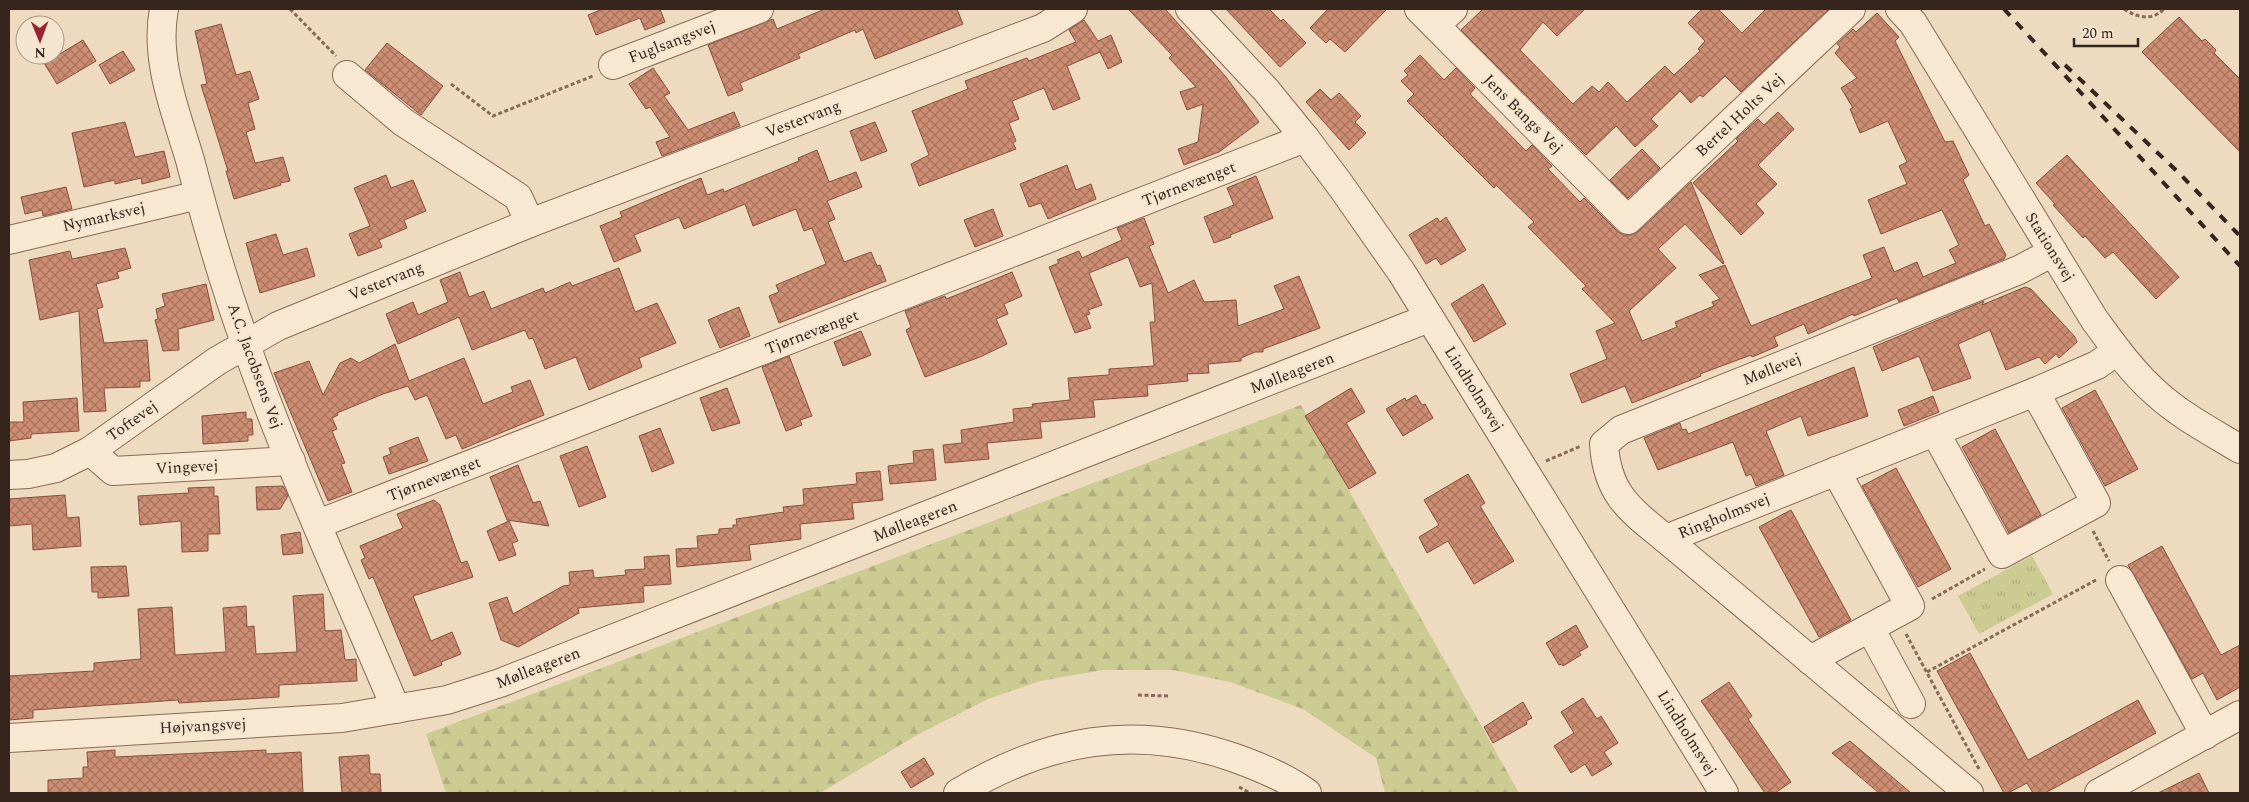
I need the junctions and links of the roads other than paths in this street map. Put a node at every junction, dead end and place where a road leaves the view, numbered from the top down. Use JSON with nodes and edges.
{"nodes":[{"id":1,"x":164,"y":9,"type":"edge"},
{"id":2,"x":759,"y":9,"type":"edge"},
{"id":3,"x":1073,"y":9,"type":"edge"},
{"id":4,"x":1190,"y":9,"type":"edge"},
{"id":5,"x":1851,"y":9,"type":"edge"},
{"id":6,"x":1900,"y":9,"type":"edge"},
{"id":7,"x":1436,"y":14,"type":"edge"},
{"id":8,"x":613,"y":65,"type":"road end"},
{"id":9,"x":347,"y":75,"type":"road end"},
{"id":10,"x":1305,"y":138,"type":"junction"},
{"id":11,"x":199,"y":194,"type":"junction"},
{"id":12,"x":1628,"y":220,"type":"joint"},
{"id":13,"x":530,"y":223,"type":"junction"},
{"id":14,"x":9,"y":240,"type":"edge"},
{"id":15,"x":2053,"y":252,"type":"junction"},
{"id":16,"x":1430,"y":318,"type":"junction"},
{"id":17,"x":246,"y":345,"type":"junction"},
{"id":18,"x":2118,"y":351,"type":"junction"},
{"id":19,"x":2035,"y":392,"type":"junction"},
{"id":20,"x":1935,"y":432,"type":"junction"},
{"id":21,"x":2240,"y":449,"type":"edge"},
{"id":22,"x":90,"y":451,"type":"junction"},
{"id":23,"x":291,"y":461,"type":"junction"},
{"id":24,"x":1836,"y":471,"type":"junction"},
{"id":25,"x":9,"y":475,"type":"edge"},
{"id":26,"x":318,"y":524,"type":"junction"},
{"id":27,"x":1666,"y":540,"type":"junction"},
{"id":28,"x":2117,"y":575,"type":"road end"},
{"id":29,"x":1870,"y":628,"type":"junction"},
{"id":30,"x":1810,"y":660,"type":"junction"},
{"id":31,"x":1910,"y":704,"type":"dead end"},
{"id":32,"x":396,"y":709,"type":"junction"},
{"id":33,"x":2240,"y":715,"type":"edge"},
{"id":34,"x":2205,"y":735,"type":"junction"},
{"id":35,"x":9,"y":738,"type":"edge"},
{"id":36,"x":1976,"y":785,"type":"edge"},
{"id":37,"x":958,"y":793,"type":"edge"},
{"id":38,"x":1307,"y":793,"type":"edge"},
{"id":39,"x":1724,"y":793,"type":"edge"},
{"id":40,"x":2099,"y":793,"type":"edge"}],
"edges":[{"from":1,"to":11,"type":"street","name":"A.C. Jacobsens Vej"},
{"from":2,"to":8,"type":"street","name":"Fuglsangsvej"},
{"from":3,"to":13,"type":"street","name":"Vestervang"},
{"from":4,"to":10,"type":"street","name":"Lindholmsvej"},
{"from":5,"to":12,"type":"street","name":"Bertel Holts Vej"},
{"from":6,"to":15,"type":"street","name":"Stationsvej"},
{"from":7,"to":12,"type":"street","name":"Jens Bangs Vej"},
{"from":9,"to":13,"type":"street"},
{"from":10,"to":16,"type":"street","name":"Lindholmsvej"},
{"from":10,"to":26,"type":"street","name":"Tjørnevænget"},
{"from":11,"to":14,"type":"street","name":"Nymarksvej"},
{"from":11,"to":17,"type":"street","name":"A.C. Jacobsens Vej"},
{"from":13,"to":17,"type":"street","name":"Vestervang"},
{"from":15,"to":18,"type":"street","name":"Stationsvej"},
{"from":15,"to":27,"type":"street","name":"Møllevej"},
{"from":16,"to":32,"type":"street","name":"Mølleageren"},
{"from":16,"to":39,"type":"street","name":"Lindholmsvej"},
{"from":17,"to":22,"type":"street","name":"Toftevej"},
{"from":17,"to":23,"type":"street","name":"A.C. Jacobsens Vej"},
{"from":18,"to":19,"type":"street","name":"Ringholmsvej"},
{"from":18,"to":21,"type":"street","name":"Stationsvej"},
{"from":19,"to":20,"type":"street","name":"Ringholmsvej"},
{"from":19,"to":20,"type":"street"},
{"from":20,"to":24,"type":"street","name":"Ringholmsvej"},
{"from":22,"to":23,"type":"street","name":"Vingevej"},
{"from":22,"to":25,"type":"street","name":"Toftevej"},
{"from":23,"to":26,"type":"street","name":"A.C. Jacobsens Vej"},
{"from":24,"to":27,"type":"street","name":"Ringholmsvej"},
{"from":24,"to":29,"type":"street"},
{"from":26,"to":32,"type":"street","name":"A.C. Jacobsens Vej"},
{"from":27,"to":30,"type":"street","name":"Ringholmsvej"},
{"from":28,"to":34,"type":"street"},
{"from":29,"to":30,"type":"street"},
{"from":29,"to":31,"type":"street"},
{"from":30,"to":36,"type":"street","name":"Ringholmsvej"},
{"from":32,"to":35,"type":"street","name":"Højvangsvej"},
{"from":33,"to":34,"type":"street"},
{"from":34,"to":40,"type":"street"},
{"from":37,"to":38,"type":"street"}]}
